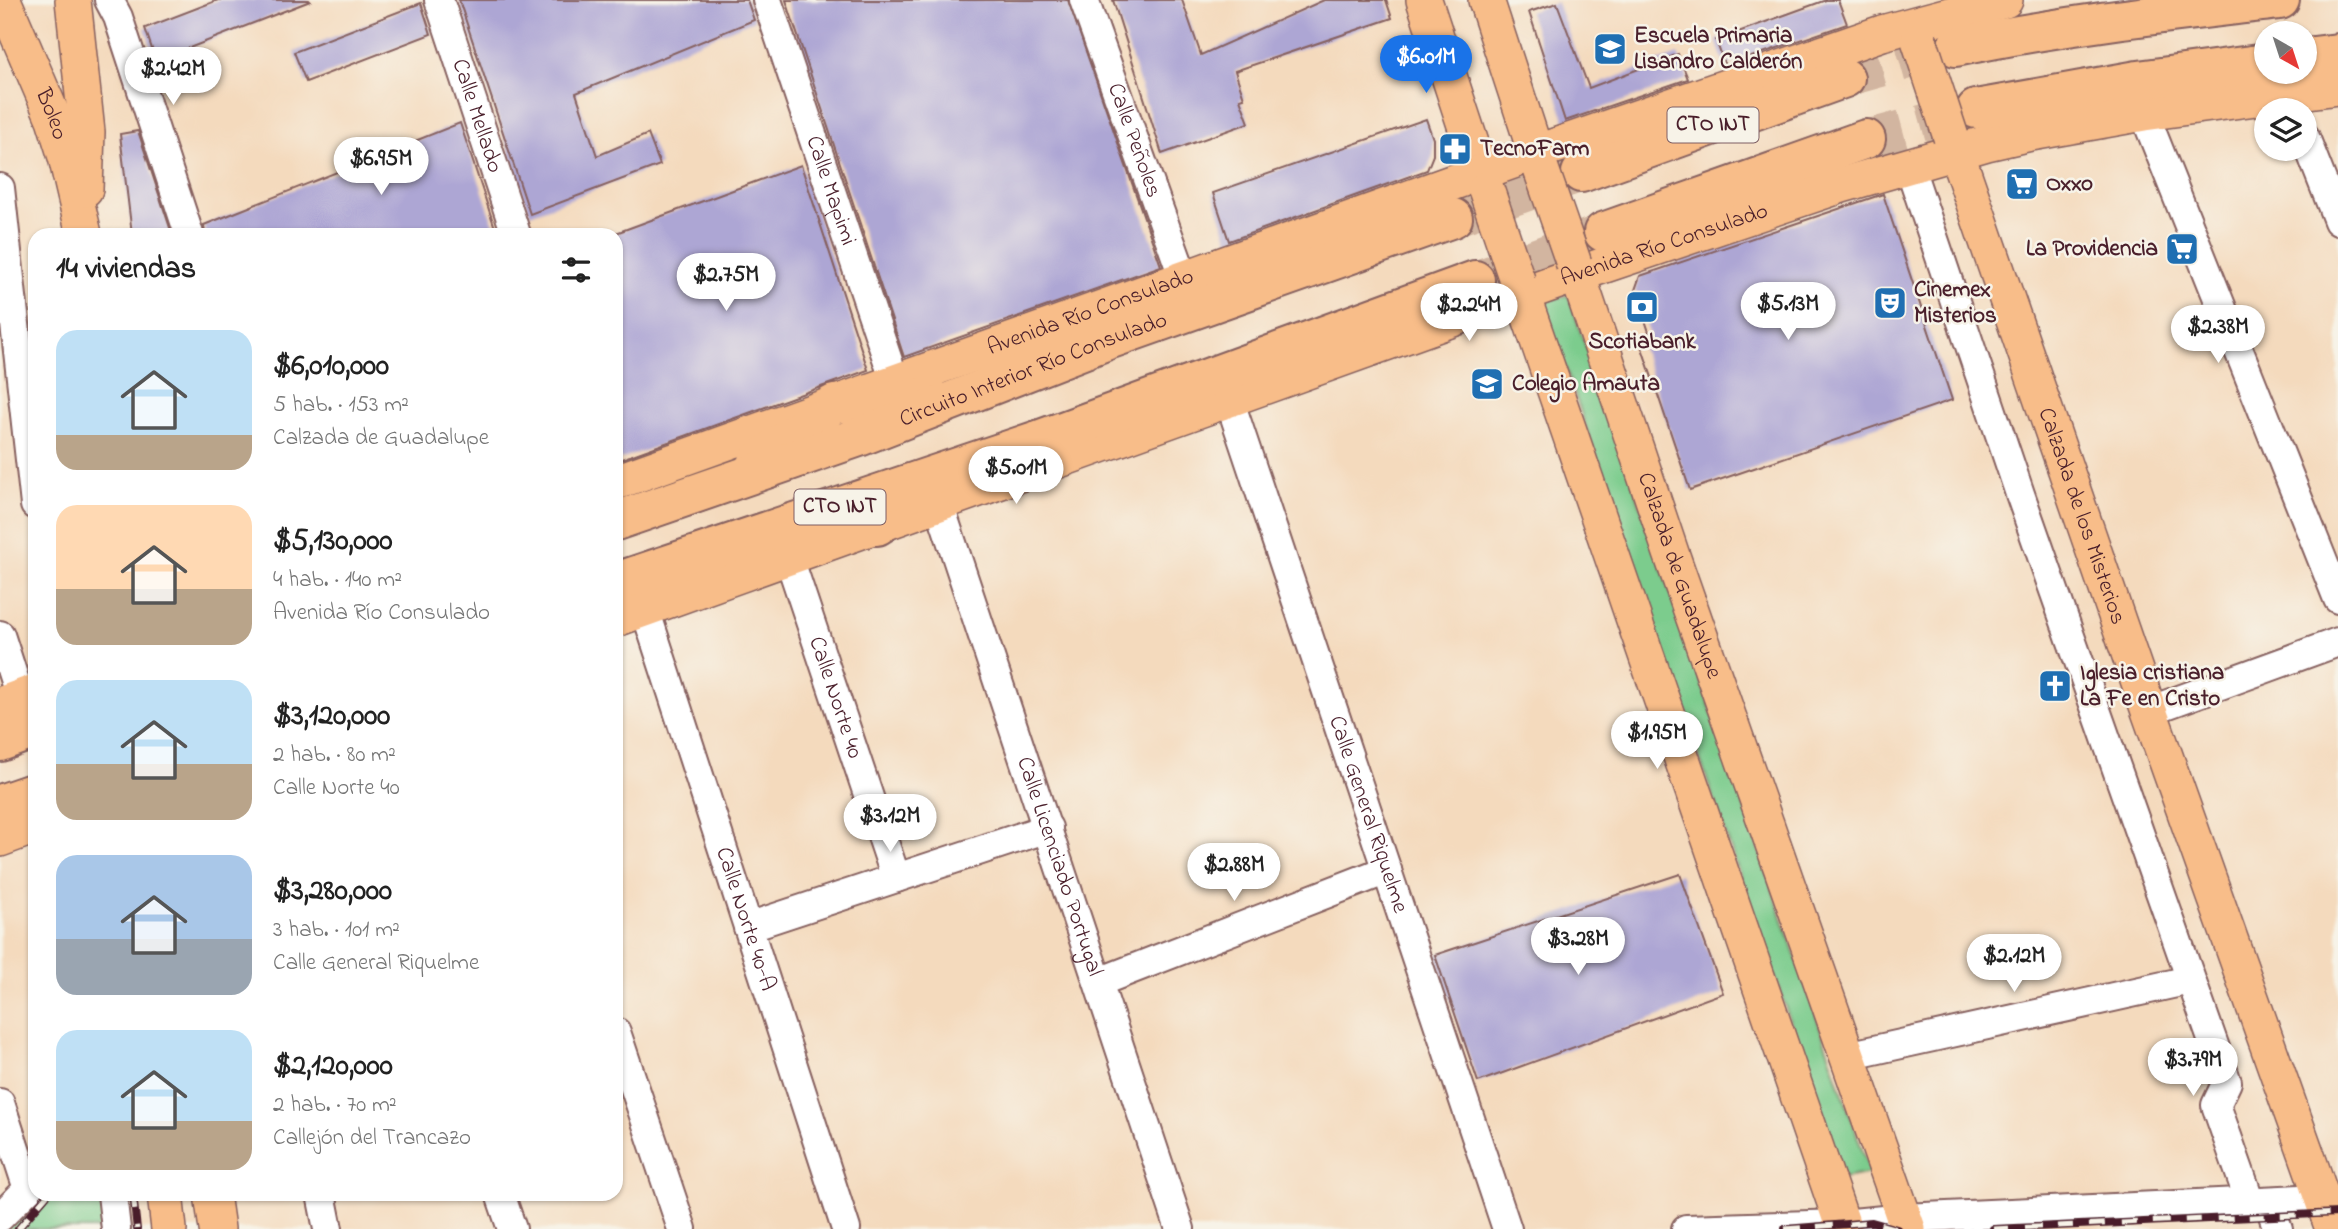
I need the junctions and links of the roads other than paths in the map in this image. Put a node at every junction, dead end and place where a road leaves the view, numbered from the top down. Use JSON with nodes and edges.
{"nodes":[{"id":1,"x":3,"y":0,"type":"edge"},
{"id":2,"x":73,"y":0,"type":"edge"},
{"id":3,"x":109,"y":0,"type":"edge"},
{"id":4,"x":439,"y":0,"type":"edge"},
{"id":5,"x":767,"y":0,"type":"edge"},
{"id":6,"x":1084,"y":0,"type":"edge"},
{"id":7,"x":1424,"y":0,"type":"edge"},
{"id":8,"x":1486,"y":0,"type":"edge"},
{"id":9,"x":2005,"y":0,"type":"edge"},
{"id":10,"x":2280,"y":0,"type":"edge"},
{"id":11,"x":1913,"y":21,"type":"edge"},
{"id":12,"x":1956,"y":47,"type":"tunnel mouth"},
{"id":13,"x":2338,"y":53,"type":"edge"},
{"id":14,"x":2317,"y":56,"type":"edge"},
{"id":15,"x":2254,"y":65,"type":"edge"},
{"id":16,"x":1845,"y":78,"type":"tunnel mouth"},
{"id":17,"x":2338,"y":87,"type":"edge"},
{"id":18,"x":2304,"y":98,"type":"edge"},
{"id":19,"x":2254,"y":105,"type":"edge"},
{"id":20,"x":1976,"y":109,"type":"tunnel mouth"},
{"id":21,"x":2144,"y":113,"type":"junction"},
{"id":22,"x":1866,"y":139,"type":"tunnel mouth"},
{"id":23,"x":1954,"y":144,"type":"junction"},
{"id":24,"x":1538,"y":161,"type":"junction"},
{"id":25,"x":2314,"y":161,"type":"edge"},
{"id":26,"x":1909,"y":165,"type":"junction"},
{"id":27,"x":1581,"y":173,"type":"tunnel mouth"},
{"id":28,"x":1483,"y":181,"type":"junction"},
{"id":29,"x":1,"y":203,"type":"edge"},
{"id":30,"x":1453,"y":218,"type":"tunnel mouth"},
{"id":31,"x":2338,"y":221,"type":"edge"},
{"id":32,"x":83,"y":228,"type":"edge"},
{"id":33,"x":84,"y":228,"type":"edge"},
{"id":34,"x":187,"y":228,"type":"edge"},
{"id":35,"x":514,"y":228,"type":"edge"},
{"id":36,"x":1602,"y":232,"type":"tunnel mouth"},
{"id":37,"x":1576,"y":269,"type":"junction"},
{"id":38,"x":1184,"y":279,"type":"junction"},
{"id":39,"x":1475,"y":280,"type":"tunnel mouth"},
{"id":40,"x":1520,"y":289,"type":"junction"},
{"id":41,"x":895,"y":382,"type":"junction"},
{"id":42,"x":964,"y":394,"type":"junction"},
{"id":43,"x":1229,"y":399,"type":"junction"},
{"id":44,"x":834,"y":404,"type":"junction"},
{"id":45,"x":28,"y":443,"type":"edge"},
{"id":46,"x":982,"y":460,"type":"junction"},
{"id":47,"x":623,"y":479,"type":"edge"},
{"id":48,"x":730,"y":482,"type":"junction"},
{"id":49,"x":939,"y":504,"type":"junction"},
{"id":50,"x":623,"y":519,"type":"edge"},
{"id":51,"x":877,"y":526,"type":"junction"},
{"id":52,"x":786,"y":542,"type":"junction"},
{"id":53,"x":623,"y":580,"type":"edge"},
{"id":54,"x":2338,"y":599,"type":"edge"},
{"id":55,"x":630,"y":614,"type":"edge"},
{"id":56,"x":0,"y":635,"type":"edge"},
{"id":57,"x":2338,"y":642,"type":"edge"},
{"id":58,"x":23,"y":706,"type":"edge"},
{"id":59,"x":2149,"y":711,"type":"junction"},
{"id":60,"x":0,"y":742,"type":"edge"},
{"id":61,"x":28,"y":794,"type":"edge"},
{"id":62,"x":0,"y":804,"type":"edge"},
{"id":63,"x":1048,"y":828,"type":"junction"},
{"id":64,"x":28,"y":829,"type":"edge"},
{"id":65,"x":0,"y":839,"type":"edge"},
{"id":66,"x":1387,"y":870,"type":"junction"},
{"id":67,"x":896,"y":878,"type":"junction"},
{"id":68,"x":748,"y":927,"type":"junction"},
{"id":69,"x":2190,"y":980,"type":"junction"},
{"id":70,"x":1099,"y":982,"type":"junction"},
{"id":71,"x":623,"y":1053,"type":"edge"},
{"id":72,"x":1847,"y":1056,"type":"junction"},
{"id":73,"x":0,"y":1103,"type":"edge"},
{"id":74,"x":28,"y":1174,"type":"edge"},
{"id":75,"x":28,"y":1185,"type":"edge"},
{"id":76,"x":113,"y":1201,"type":"edge"},
{"id":77,"x":166,"y":1201,"type":"edge"},
{"id":78,"x":213,"y":1201,"type":"edge"},
{"id":79,"x":322,"y":1201,"type":"edge"},
{"id":80,"x":502,"y":1201,"type":"edge"},
{"id":81,"x":2259,"y":1201,"type":"junction"},
{"id":82,"x":2328,"y":1214,"type":"edge"},
{"id":83,"x":0,"y":1217,"type":"edge"},
{"id":84,"x":1906,"y":1224,"type":"edge"},
{"id":85,"x":1843,"y":1227,"type":"edge"},
{"id":86,"x":116,"y":1229,"type":"edge"},
{"id":87,"x":169,"y":1229,"type":"edge"},
{"id":88,"x":217,"y":1229,"type":"edge"},
{"id":89,"x":328,"y":1229,"type":"edge"},
{"id":90,"x":512,"y":1229,"type":"edge"},
{"id":91,"x":682,"y":1229,"type":"edge"},
{"id":92,"x":846,"y":1229,"type":"edge"},
{"id":93,"x":1180,"y":1229,"type":"edge"},
{"id":94,"x":1507,"y":1229,"type":"edge"},
{"id":95,"x":1686,"y":1229,"type":"edge"},
{"id":96,"x":2278,"y":1229,"type":"edge"}],
"edges":[{"from":1,"to":32,"type":"main road","name":"Boleo"},
{"from":2,"to":33,"type":"main road"},
{"from":3,"to":34,"type":"street"},
{"from":4,"to":35,"type":"street","name":"Calle Mellado"},
{"from":5,"to":41,"type":"street","name":"Calle Mapimi"},
{"from":6,"to":38,"type":"street","name":"Calle Peñoles"},
{"from":7,"to":28,"type":"main road"},
{"from":8,"to":24,"type":"main road","name":"Calzada de Guadalupe"},
{"from":9,"to":11,"type":"main road","name":"Avenida Río Consulado","number":"CTO INT"},
{"from":10,"to":12,"type":"highway"},
{"from":11,"to":23,"type":"main road","name":"Calzada de los Misterios","bridge":true},
{"from":11,"to":24,"type":"main road","name":"Avenida Río Consulado","number":"CTO INT"},
{"from":13,"to":14,"type":"highway"},
{"from":15,"to":20,"type":"highway"},
{"from":16,"to":27,"type":"highway","number":"CTO INT"},
{"from":17,"to":18,"type":"main road","name":"Avenida Río Consulado","number":"CTO INT"},
{"from":19,"to":21,"type":"main road","name":"Avenida Río Consulado","number":"CTO INT"},
{"from":21,"to":23,"type":"main road","name":"Avenida Río Consulado","number":"CTO INT"},
{"from":21,"to":54,"type":"street"},
{"from":22,"to":36,"type":"highway","number":"CTO INT"},
{"from":23,"to":26,"type":"main road","name":"Avenida Río Consulado","number":"CTO INT"},
{"from":23,"to":59,"type":"main road","name":"Calzada de los Misterios"},
{"from":24,"to":28,"type":"main road","name":"Avenida Río Consulado","number":"CTO INT"},
{"from":24,"to":37,"type":"main road","name":"Calzada de Guadalupe","bridge":true},
{"from":25,"to":31,"type":"street"},
{"from":26,"to":37,"type":"main road","name":"Avenida Río Consulado","number":"CTO INT"},
{"from":26,"to":69,"type":"street"},
{"from":28,"to":38,"type":"main road","name":"Avenida Río Consulado","number":"CTO INT"},
{"from":28,"to":40,"type":"main road","bridge":true},
{"from":29,"to":45,"type":"street"},
{"from":30,"to":42,"type":"highway","name":"Circuito Interior Río Consulado","number":"CTO INT"},
{"from":37,"to":40,"type":"main road","name":"Avenida Río Consulado","number":"CTO INT"},
{"from":37,"to":72,"type":"main road","name":"Calzada de Guadalupe"},
{"from":38,"to":41,"type":"main road","name":"Avenida Río Consulado","number":"CTO INT"},
{"from":39,"to":46,"type":"highway","number":"CTO INT"},
{"from":40,"to":43,"type":"main road","name":"Avenida Río Consulado","number":"CTO INT"},
{"from":40,"to":85,"type":"main road"},
{"from":41,"to":44,"type":"main road","name":"Avenida Río Consulado","number":"CTO INT"},
{"from":42,"to":44,"type":"highway"},
{"from":42,"to":48,"type":"highway","name":"Circuito Interior Río Consulado","number":"CTO INT"},
{"from":43,"to":49,"type":"main road","name":"Avenida Río Consulado","number":"CTO INT"},
{"from":43,"to":66,"type":"street","name":"Calle General Riquelme"},
{"from":44,"to":47,"type":"main road","name":"Avenida Río Consulado","number":"CTO INT"},
{"from":44,"to":48,"type":"highway"},
{"from":46,"to":51,"type":"highway"},
{"from":46,"to":52,"type":"highway","number":"CTO INT"},
{"from":48,"to":50,"type":"highway","name":"Circuito Interior Río Consulado","number":"CTO INT"},
{"from":49,"to":51,"type":"main road","name":"Avenida Río Consulado","number":"CTO INT"},
{"from":49,"to":63,"type":"street","name":"Calle Licenciado Portugal"},
{"from":51,"to":52,"type":"highway"},
{"from":52,"to":53,"type":"highway","number":"CTO INT"},
{"from":52,"to":55,"type":"main road","number":"CTO INT"},
{"from":52,"to":67,"type":"street","name":"Calle Norte 40"},
{"from":55,"to":68,"type":"street","name":"Calle Norte 40-A"},
{"from":56,"to":58,"type":"street"},
{"from":57,"to":59,"type":"street"},
{"from":58,"to":60,"type":"highway"},
{"from":59,"to":82,"type":"main road","name":"Calzada de los Misterios"},
{"from":61,"to":62,"type":"highway"},
{"from":63,"to":67,"type":"street"},
{"from":63,"to":70,"type":"street","name":"Calle Licenciado Portugal"},
{"from":64,"to":65,"type":"main road"},
{"from":66,"to":70,"type":"street"},
{"from":66,"to":94,"type":"street","name":"Calle General Riquelme"},
{"from":67,"to":68,"type":"street"},
{"from":68,"to":92,"type":"street","name":"Calle Norte 40-A"},
{"from":69,"to":72,"type":"street"},
{"from":69,"to":81,"type":"street"},
{"from":70,"to":93,"type":"street","name":"Calle Licenciado Portugal"},
{"from":71,"to":91,"type":"street"},
{"from":72,"to":84,"type":"main road","name":"Calzada de Guadalupe"},
{"from":73,"to":74,"type":"street"},
{"from":75,"to":83,"type":"street"},
{"from":76,"to":86,"type":"street"},
{"from":77,"to":87,"type":"main road"},
{"from":78,"to":88,"type":"main road"},
{"from":79,"to":89,"type":"street"},
{"from":80,"to":90,"type":"street"},
{"from":81,"to":82,"type":"street"},
{"from":81,"to":84,"type":"street"},
{"from":81,"to":96,"type":"street"},
{"from":84,"to":85,"type":"street"},
{"from":85,"to":95,"type":"street"}]}
